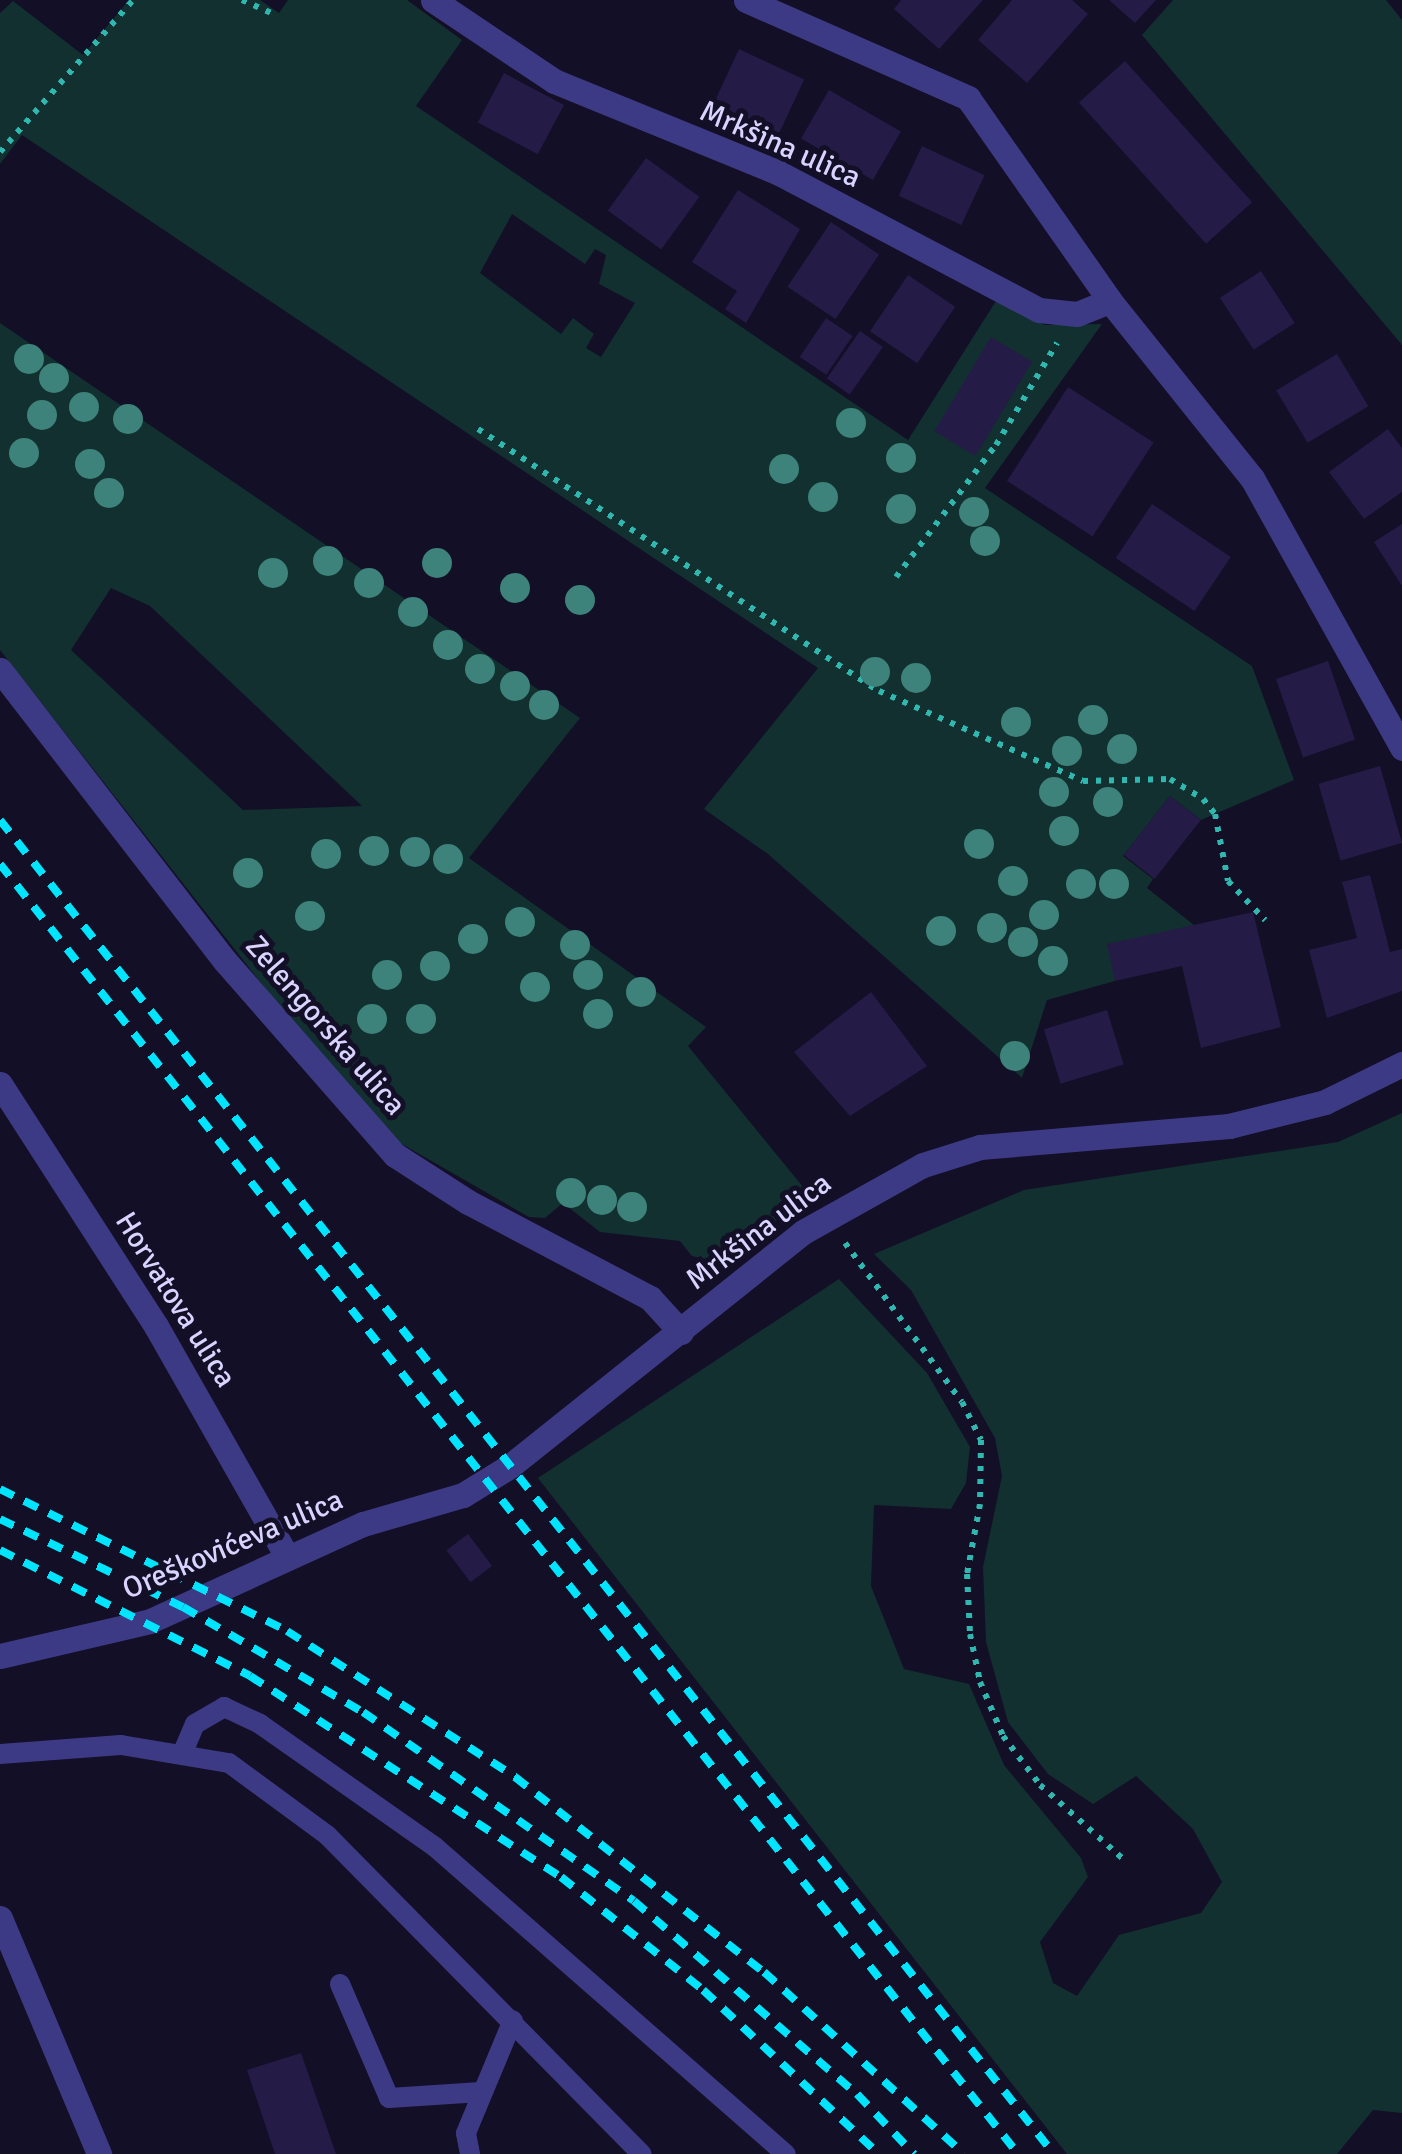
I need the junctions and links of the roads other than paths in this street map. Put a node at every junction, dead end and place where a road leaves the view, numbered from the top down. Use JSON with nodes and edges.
{"nodes":[{"id":1,"x":433,"y":0,"type":"edge"},
{"id":2,"x":746,"y":0,"type":"edge"},
{"id":3,"x":1110,"y":301,"type":"junction"},
{"id":4,"x":0,"y":670,"type":"edge"},
{"id":5,"x":1402,"y":748,"type":"edge"},
{"id":6,"x":1402,"y":1064,"type":"edge"},
{"id":7,"x":0,"y":1084,"type":"edge"},
{"id":8,"x":681,"y":1332,"type":"junction"},
{"id":9,"x":487,"y":1481,"type":"joint"},
{"id":10,"x":286,"y":1555,"type":"junction"},
{"id":11,"x":0,"y":1656,"type":"edge"},
{"id":12,"x":183,"y":1752,"type":"junction"},
{"id":13,"x":0,"y":1754,"type":"edge"},
{"id":14,"x":0,"y":1918,"type":"edge"},
{"id":15,"x":340,"y":1984,"type":"dead end"},
{"id":16,"x":513,"y":2020,"type":"junction"},
{"id":17,"x":481,"y":2092,"type":"junction"},
{"id":18,"x":99,"y":2154,"type":"edge"},
{"id":19,"x":470,"y":2154,"type":"edge"},
{"id":20,"x":642,"y":2154,"type":"edge"},
{"id":21,"x":786,"y":2154,"type":"edge"}],
"edges":[{"from":1,"to":3,"type":"street","name":"Mrkšina ulica"},
{"from":2,"to":3,"type":"street"},
{"from":3,"to":5,"type":"street"},
{"from":4,"to":8,"type":"street","name":"Zelengorska ulica"},
{"from":6,"to":8,"type":"street","name":"Mrkšina ulica"},
{"from":7,"to":10,"type":"street","name":"Horvatova ulica"},
{"from":8,"to":9,"type":"street","name":"Mrkšina ulica"},
{"from":9,"to":10,"type":"street","name":"Oreškovićeva ulica"},
{"from":10,"to":11,"type":"street","name":"Oreškovićeva ulica"},
{"from":12,"to":13,"type":"lane"},
{"from":12,"to":16,"type":"lane"},
{"from":12,"to":21,"type":"lane"},
{"from":14,"to":18,"type":"street"},
{"from":15,"to":17,"type":"lane"},
{"from":16,"to":17,"type":"lane"},
{"from":16,"to":20,"type":"lane"},
{"from":17,"to":19,"type":"lane"}]}
